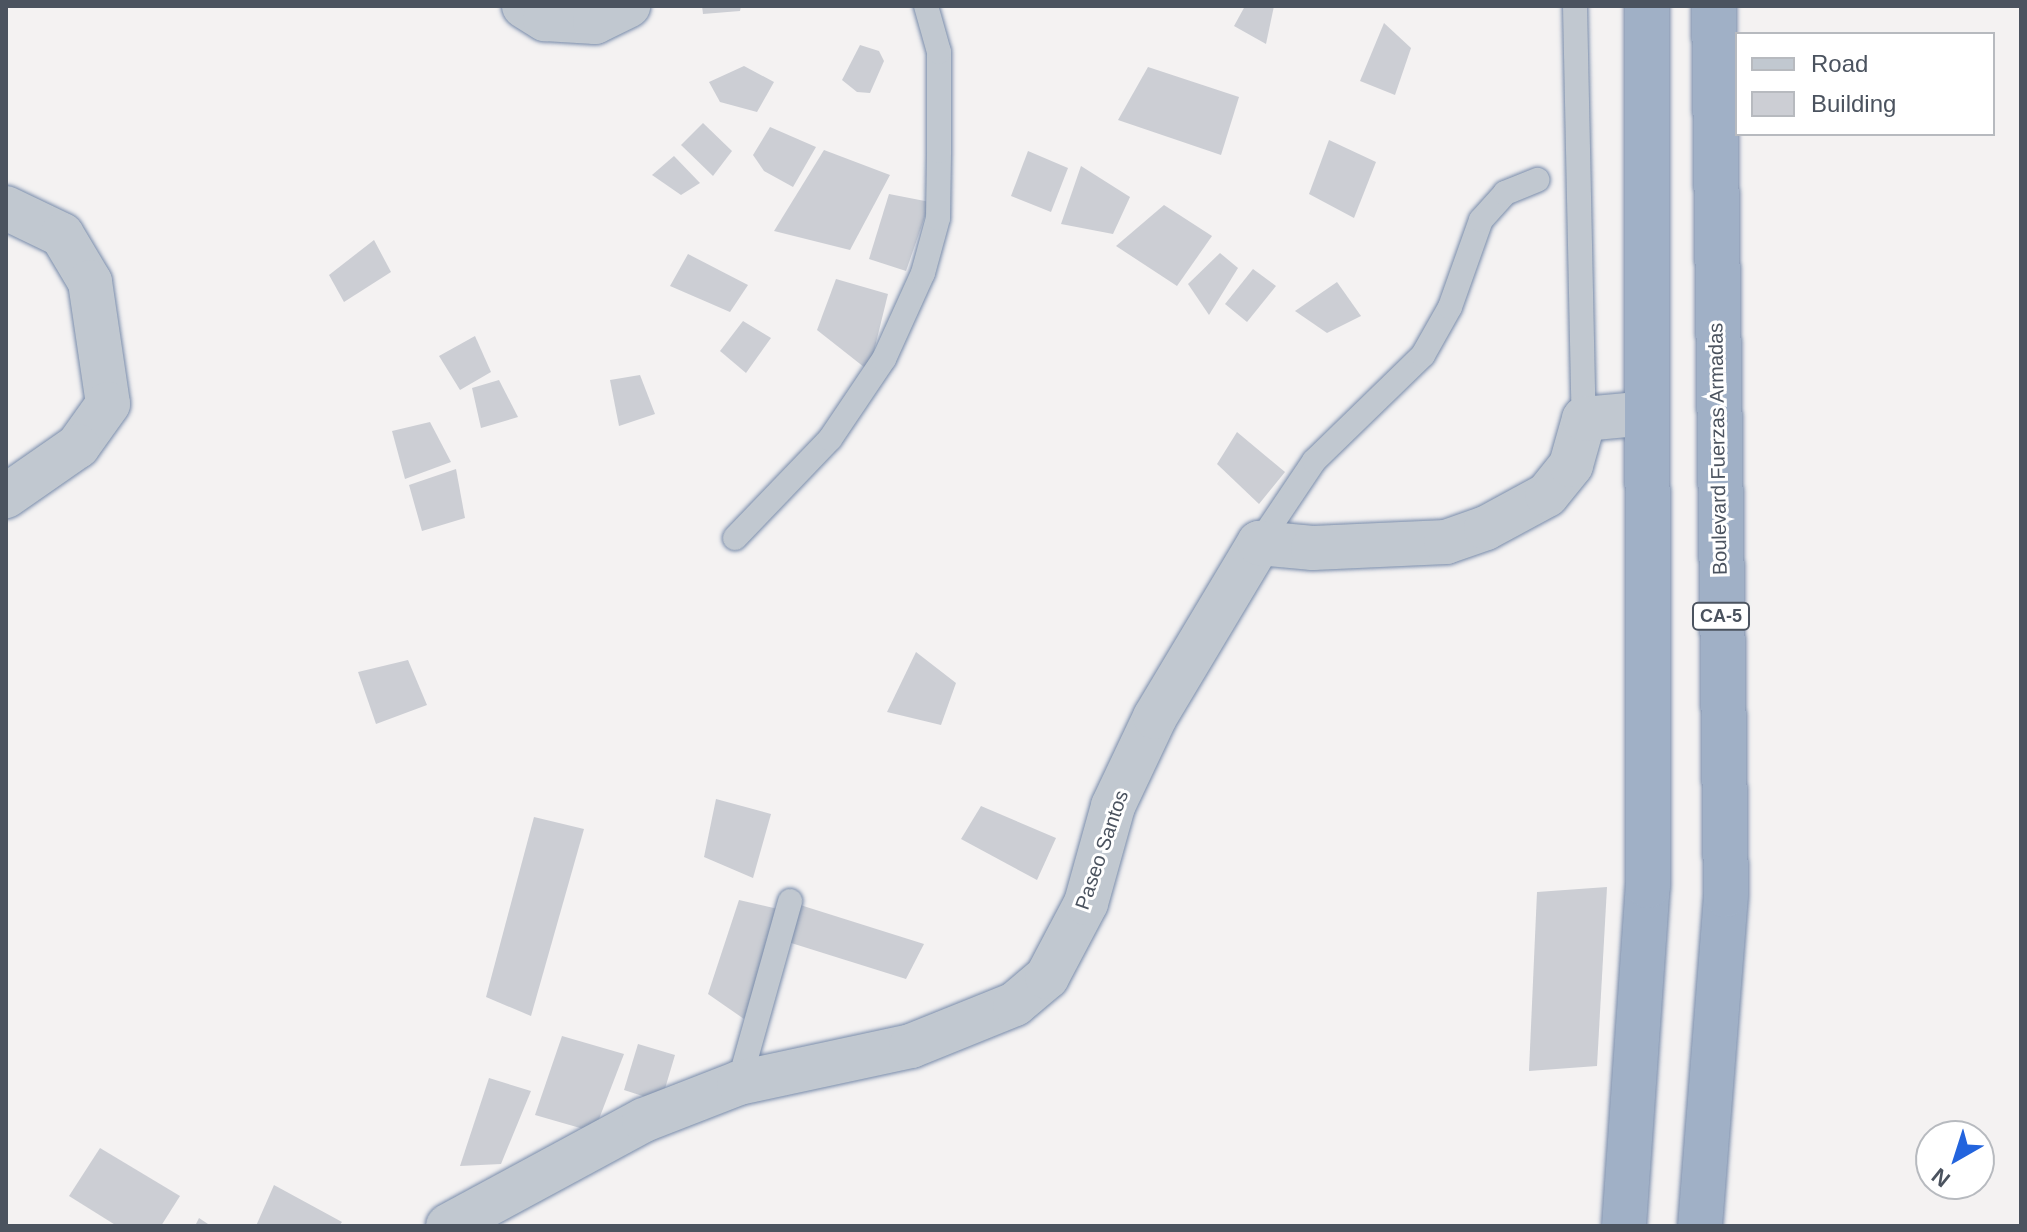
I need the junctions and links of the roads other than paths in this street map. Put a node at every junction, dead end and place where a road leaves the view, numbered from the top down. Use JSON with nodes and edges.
{"nodes":[{"id":1,"x":524,"y":6,"type":"edge"},
{"id":2,"x":628,"y":6,"type":"edge"},
{"id":3,"x":926,"y":6,"type":"edge"},
{"id":4,"x":1575,"y":6,"type":"edge"},
{"id":5,"x":1647,"y":6,"type":"edge"},
{"id":6,"x":1714,"y":6,"type":"edge"},
{"id":7,"x":1538,"y":180,"type":"dead end"},
{"id":8,"x":6,"y":208,"type":"edge"},
{"id":9,"x":1647,"y":413,"type":"junction"},
{"id":10,"x":1584,"y":419,"type":"junction"},
{"id":11,"x":6,"y":496,"type":"edge"},
{"id":12,"x":735,"y":538,"type":"dead end"},
{"id":13,"x":1259,"y":543,"type":"junction"},
{"id":14,"x":790,"y":901,"type":"dead end"},
{"id":15,"x":739,"y":1083,"type":"junction"},
{"id":16,"x":448,"y":1226,"type":"edge"},
{"id":17,"x":1624,"y":1226,"type":"edge"},
{"id":18,"x":1700,"y":1226,"type":"edge"}],
"edges":[{"from":1,"to":2,"type":"street"},
{"from":3,"to":12,"type":"lane"},
{"from":4,"to":10,"type":"lane"},
{"from":5,"to":9,"type":"highway"},
{"from":6,"to":18,"type":"highway","name":"Boulevard Fuerzas Armadas","number":"CA-5"},
{"from":7,"to":13,"type":"lane"},
{"from":8,"to":11,"type":"street"},
{"from":9,"to":10,"type":"street"},
{"from":9,"to":17,"type":"highway"},
{"from":10,"to":13,"type":"street"},
{"from":13,"to":15,"type":"street","name":"Paseo Santos"},
{"from":14,"to":15,"type":"lane"},
{"from":15,"to":16,"type":"street","name":"Paseo Santos"}]}
